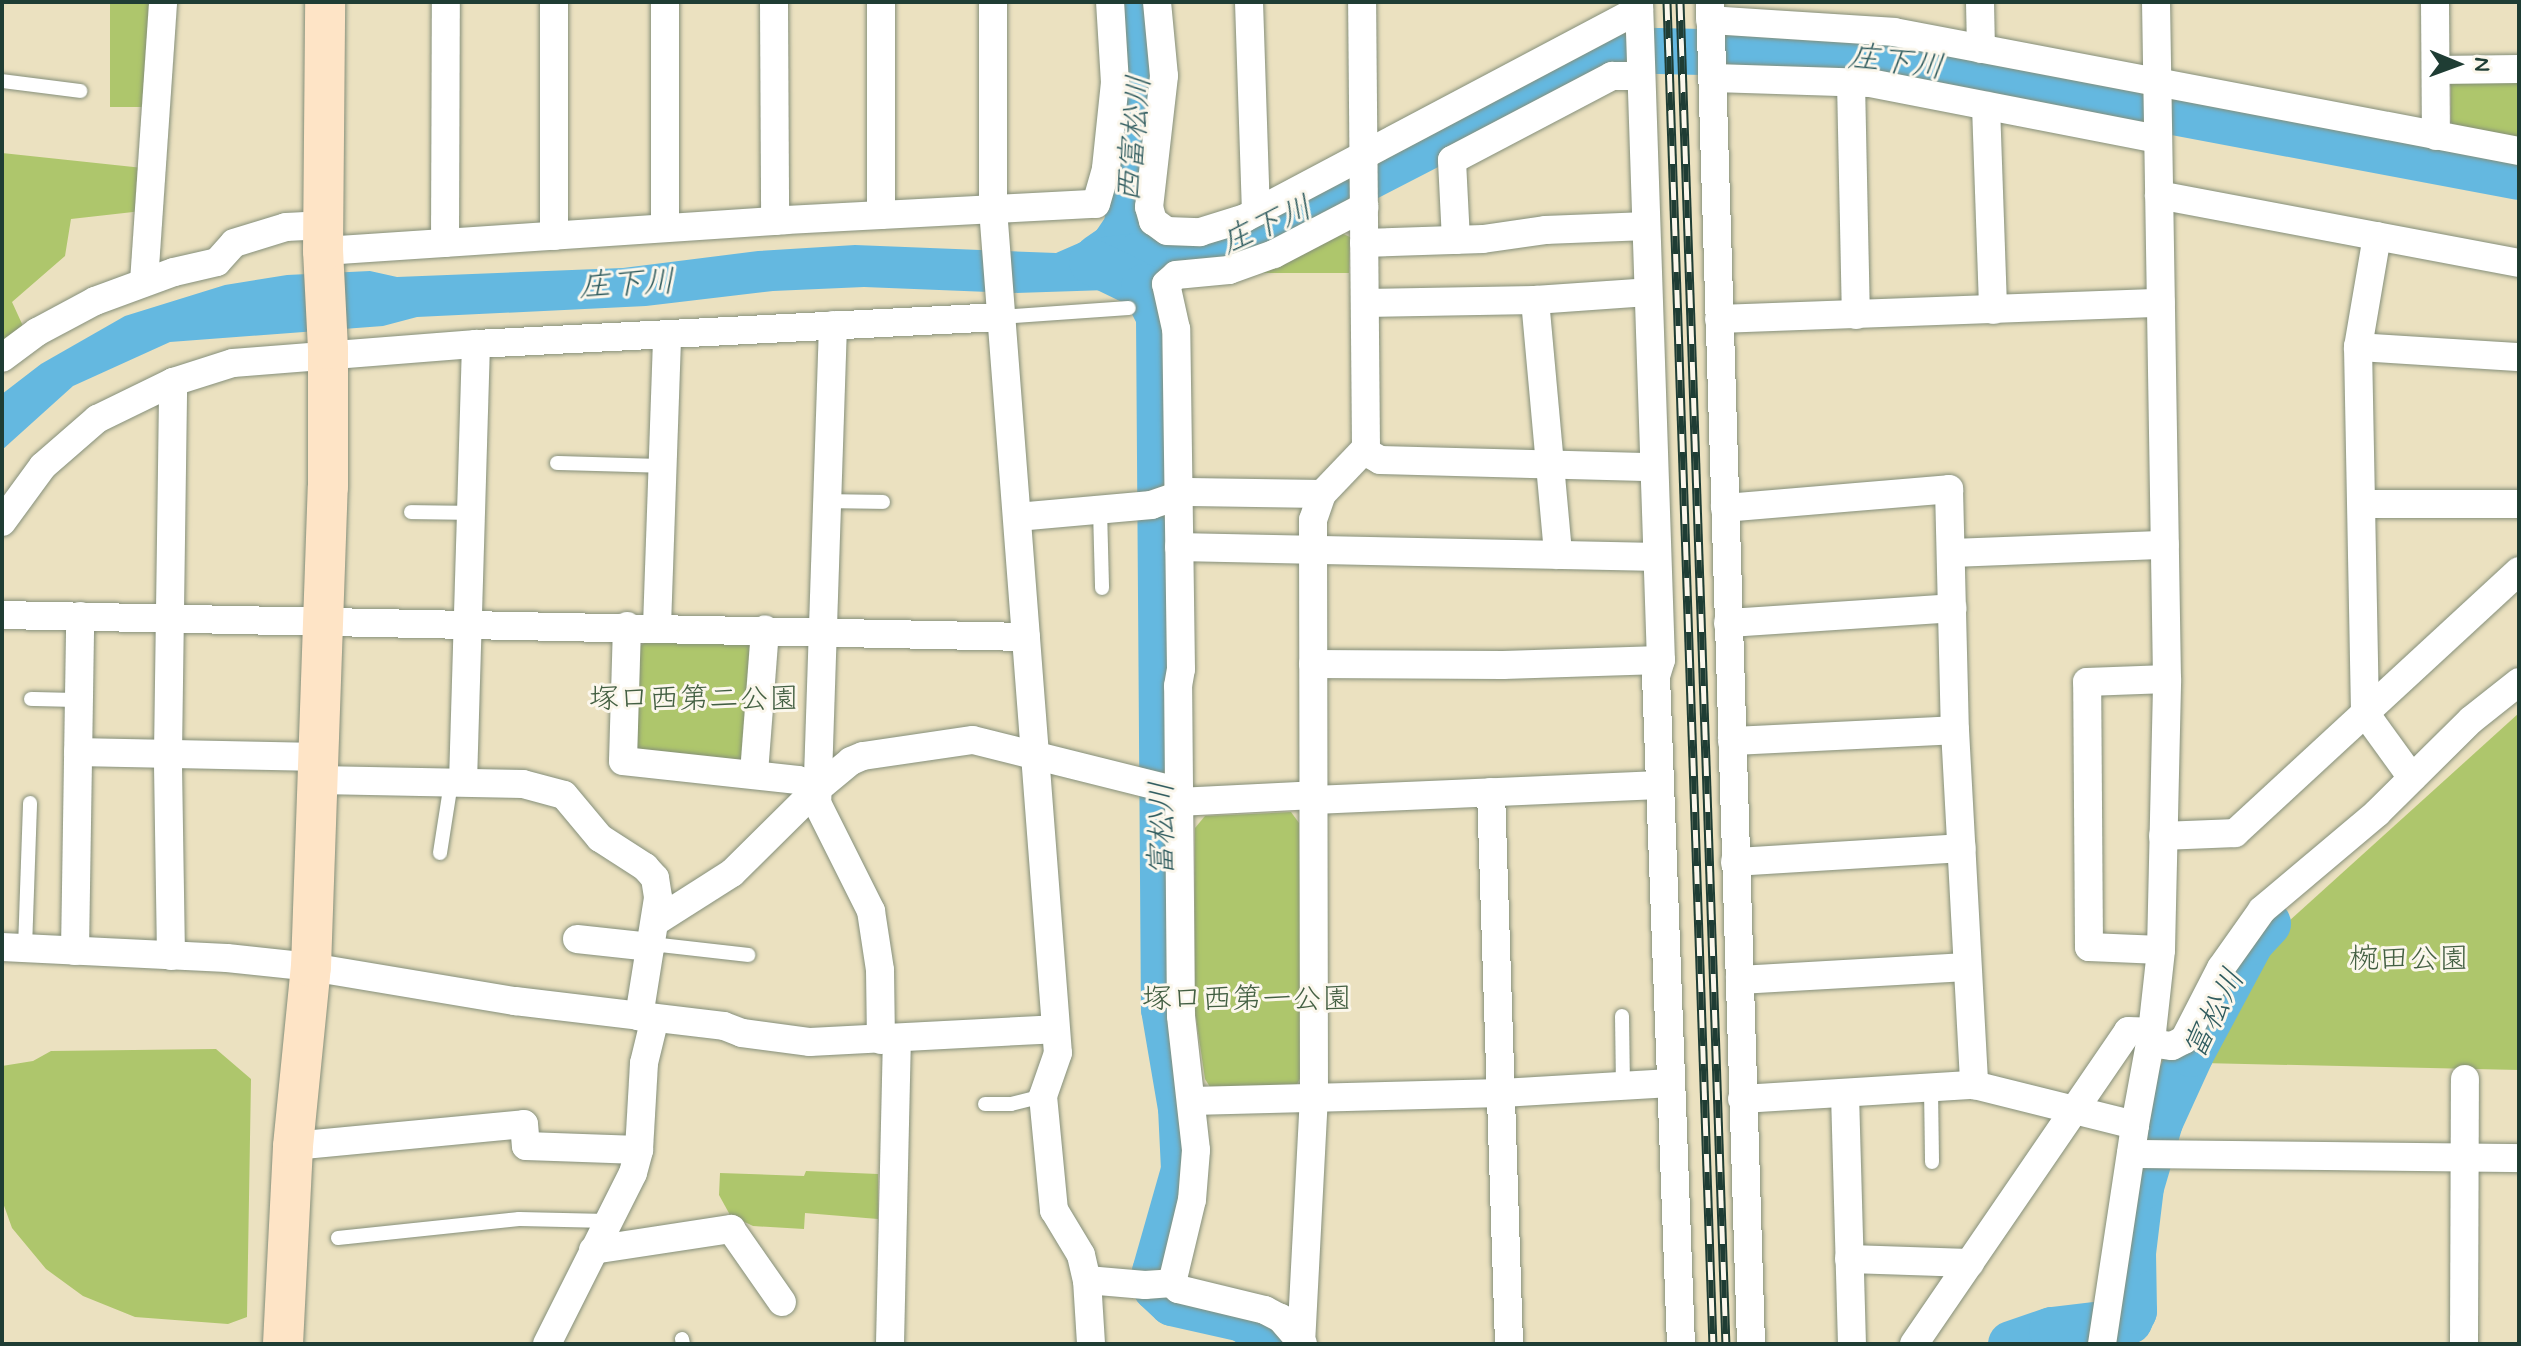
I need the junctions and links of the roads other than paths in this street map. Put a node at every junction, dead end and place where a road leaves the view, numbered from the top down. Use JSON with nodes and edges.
{"nodes":[{"id":1,"x":163,"y":2,"type":"edge"},
{"id":2,"x":325,"y":2,"type":"edge"},
{"id":3,"x":446,"y":2,"type":"edge"},
{"id":4,"x":554,"y":2,"type":"edge"},
{"id":5,"x":665,"y":2,"type":"edge"},
{"id":6,"x":774,"y":2,"type":"edge"},
{"id":7,"x":881,"y":2,"type":"edge"},
{"id":8,"x":993,"y":2,"type":"edge"},
{"id":9,"x":1110,"y":2,"type":"edge"},
{"id":10,"x":1157,"y":2,"type":"edge"},
{"id":11,"x":1249,"y":2,"type":"edge"},
{"id":12,"x":1362,"y":2,"type":"edge"},
{"id":13,"x":1980,"y":2,"type":"edge"},
{"id":14,"x":2156,"y":2,"type":"edge"},
{"id":15,"x":2435,"y":2,"type":"edge"},
{"id":16,"x":1639,"y":13,"type":"edge"},
{"id":17,"x":1710,"y":18,"type":"edge"},
{"id":18,"x":1981,"y":49,"type":"junction"},
{"id":19,"x":2519,"y":69,"type":"edge"},
{"id":20,"x":2436,"y":70,"type":"junction"},
{"id":21,"x":1641,"y":72,"type":"junction"},
{"id":22,"x":1714,"y":74,"type":"junction"},
{"id":23,"x":2,"y":81,"type":"edge"},
{"id":24,"x":1851,"y":82,"type":"junction"},
{"id":25,"x":2157,"y":88,"type":"junction"},
{"id":26,"x":80,"y":91,"type":"dead end"},
{"id":27,"x":1986,"y":106,"type":"junction"},
{"id":28,"x":2158,"y":135,"type":"junction"},
{"id":29,"x":2436,"y":136,"type":"junction"},
{"id":30,"x":2519,"y":151,"type":"edge"},
{"id":31,"x":1363,"y":159,"type":"junction"},
{"id":32,"x":2159,"y":195,"type":"junction"},
{"id":33,"x":1364,"y":203,"type":"junction"},
{"id":34,"x":1256,"y":212,"type":"junction"},
{"id":35,"x":881,"y":215,"type":"junction"},
{"id":36,"x":994,"y":217,"type":"junction"},
{"id":37,"x":775,"y":221,"type":"junction"},
{"id":38,"x":1646,"y":226,"type":"junction"},
{"id":39,"x":665,"y":228,"type":"junction"},
{"id":40,"x":554,"y":236,"type":"junction"},
{"id":41,"x":2377,"y":236,"type":"junction"},
{"id":42,"x":1456,"y":240,"type":"junction"},
{"id":43,"x":445,"y":243,"type":"junction"},
{"id":44,"x":1364,"y":243,"type":"junction"},
{"id":45,"x":324,"y":246,"type":"junction"},
{"id":46,"x":2519,"y":263,"type":"edge"},
{"id":47,"x":144,"y":282,"type":"junction"},
{"id":48,"x":1648,"y":292,"type":"junction"},
{"id":49,"x":1535,"y":300,"type":"junction"},
{"id":50,"x":1365,"y":303,"type":"junction"},
{"id":51,"x":2161,"y":303,"type":"junction"},
{"id":52,"x":1129,"y":308,"type":"dead end"},
{"id":53,"x":1993,"y":310,"type":"junction"},
{"id":54,"x":1000,"y":311,"type":"junction"},
{"id":55,"x":1856,"y":315,"type":"junction"},
{"id":56,"x":1719,"y":319,"type":"junction"},
{"id":57,"x":833,"y":325,"type":"junction"},
{"id":58,"x":667,"y":334,"type":"junction"},
{"id":59,"x":476,"y":344,"type":"junction"},
{"id":60,"x":2358,"y":347,"type":"junction"},
{"id":61,"x":328,"y":352,"type":"junction"},
{"id":62,"x":2519,"y":357,"type":"edge"},
{"id":63,"x":2,"y":358,"type":"edge"},
{"id":64,"x":173,"y":382,"type":"junction"},
{"id":65,"x":1364,"y":451,"type":"junction"},
{"id":66,"x":557,"y":463,"type":"dead end"},
{"id":67,"x":1548,"y":465,"type":"junction"},
{"id":68,"x":662,"y":466,"type":"junction"},
{"id":69,"x":1654,"y":467,"type":"junction"},
{"id":70,"x":1322,"y":494,"type":"junction"},
{"id":71,"x":1167,"y":499,"type":"junction"},
{"id":72,"x":828,"y":501,"type":"junction"},
{"id":73,"x":883,"y":502,"type":"dead end"},
{"id":74,"x":2362,"y":504,"type":"junction"},
{"id":75,"x":2519,"y":504,"type":"edge"},
{"id":76,"x":1725,"y":508,"type":"junction"},
{"id":77,"x":1100,"y":509,"type":"junction"},
{"id":78,"x":411,"y":512,"type":"dead end"},
{"id":79,"x":472,"y":513,"type":"junction"},
{"id":80,"x":1017,"y":517,"type":"junction"},
{"id":81,"x":2,"y":522,"type":"edge"},
{"id":82,"x":2165,"y":545,"type":"junction"},
{"id":83,"x":1179,"y":547,"type":"junction"},
{"id":84,"x":1313,"y":551,"type":"junction"},
{"id":85,"x":1953,"y":553,"type":"junction"},
{"id":86,"x":1558,"y":555,"type":"junction"},
{"id":87,"x":1657,"y":557,"type":"junction"},
{"id":88,"x":2519,"y":571,"type":"edge"},
{"id":89,"x":1102,"y":588,"type":"dead end"},
{"id":90,"x":1952,"y":608,"type":"junction"},
{"id":91,"x":2,"y":615,"type":"edge"},
{"id":92,"x":80,"y":616,"type":"junction"},
{"id":93,"x":168,"y":617,"type":"junction"},
{"id":94,"x":323,"y":620,"type":"junction"},
{"id":95,"x":470,"y":622,"type":"junction"},
{"id":96,"x":1728,"y":623,"type":"junction"},
{"id":97,"x":627,"y":626,"type":"junction"},
{"id":98,"x":657,"y":626,"type":"junction"},
{"id":99,"x":765,"y":629,"type":"junction"},
{"id":100,"x":824,"y":630,"type":"junction"},
{"id":101,"x":1026,"y":637,"type":"junction"},
{"id":102,"x":1661,"y":660,"type":"junction"},
{"id":103,"x":1313,"y":664,"type":"junction"},
{"id":104,"x":2167,"y":679,"type":"junction"},
{"id":105,"x":2519,"y":682,"type":"edge"},
{"id":106,"x":31,"y":699,"type":"dead end"},
{"id":107,"x":79,"y":700,"type":"junction"},
{"id":108,"x":2365,"y":713,"type":"junction"},
{"id":109,"x":1955,"y":730,"type":"junction"},
{"id":110,"x":1732,"y":741,"type":"junction"},
{"id":111,"x":78,"y":752,"type":"junction"},
{"id":112,"x":1036,"y":753,"type":"junction"},
{"id":113,"x":168,"y":754,"type":"junction"},
{"id":114,"x":318,"y":768,"type":"junction"},
{"id":115,"x":754,"y":773,"type":"junction"},
{"id":116,"x":2412,"y":778,"type":"junction"},
{"id":117,"x":457,"y":782,"type":"junction"},
{"id":118,"x":1660,"y":785,"type":"junction"},
{"id":119,"x":816,"y":790,"type":"junction"},
{"id":120,"x":1171,"y":792,"type":"junction"},
{"id":121,"x":1491,"y":792,"type":"junction"},
{"id":122,"x":1314,"y":798,"type":"junction"},
{"id":123,"x":30,"y":803,"type":"dead end"},
{"id":124,"x":2163,"y":836,"type":"junction"},
{"id":125,"x":1962,"y":848,"type":"junction"},
{"id":126,"x":440,"y":853,"type":"dead end"},
{"id":127,"x":1735,"y":862,"type":"junction"},
{"id":128,"x":653,"y":938,"type":"junction"},
{"id":129,"x":577,"y":939,"type":"dead end"},
{"id":130,"x":14,"y":948,"type":"edge"},
{"id":131,"x":2161,"y":950,"type":"junction"},
{"id":132,"x":75,"y":951,"type":"junction"},
{"id":133,"x":748,"y":955,"type":"dead end"},
{"id":134,"x":171,"y":956,"type":"junction"},
{"id":135,"x":311,"y":967,"type":"junction"},
{"id":136,"x":1966,"y":967,"type":"junction"},
{"id":137,"x":1740,"y":980,"type":"junction"},
{"id":138,"x":1622,"y":1016,"type":"dead end"},
{"id":139,"x":647,"y":1017,"type":"junction"},
{"id":140,"x":1055,"y":1029,"type":"junction"},
{"id":141,"x":2151,"y":1038,"type":"junction"},
{"id":142,"x":889,"y":1039,"type":"junction"},
{"id":143,"x":2465,"y":1079,"type":"dead end"},
{"id":144,"x":1671,"y":1083,"type":"junction"},
{"id":145,"x":1623,"y":1085,"type":"junction"},
{"id":146,"x":1974,"y":1085,"type":"junction"},
{"id":147,"x":1931,"y":1088,"type":"junction"},
{"id":148,"x":1502,"y":1093,"type":"junction"},
{"id":149,"x":1845,"y":1094,"type":"junction"},
{"id":150,"x":1043,"y":1096,"type":"junction"},
{"id":151,"x":1314,"y":1096,"type":"junction"},
{"id":152,"x":1742,"y":1099,"type":"junction"},
{"id":153,"x":1192,"y":1101,"type":"junction"},
{"id":154,"x":985,"y":1104,"type":"dead end"},
{"id":155,"x":2073,"y":1110,"type":"junction"},
{"id":156,"x":2135,"y":1125,"type":"junction"},
{"id":157,"x":293,"y":1146,"type":"junction"},
{"id":158,"x":639,"y":1150,"type":"junction"},
{"id":159,"x":2144,"y":1154,"type":"junction"},
{"id":160,"x":2465,"y":1158,"type":"junction"},
{"id":161,"x":2519,"y":1158,"type":"edge"},
{"id":162,"x":1932,"y":1162,"type":"dead end"},
{"id":163,"x":608,"y":1221,"type":"junction"},
{"id":164,"x":338,"y":1238,"type":"dead end"},
{"id":165,"x":593,"y":1250,"type":"junction"},
{"id":166,"x":1849,"y":1259,"type":"junction"},
{"id":167,"x":1970,"y":1263,"type":"junction"},
{"id":168,"x":1087,"y":1280,"type":"junction"},
{"id":169,"x":1161,"y":1284,"type":"junction"},
{"id":170,"x":782,"y":1302,"type":"dead end"},
{"id":171,"x":2104,"y":1330,"type":"edge"},
{"id":172,"x":1301,"y":1343,"type":"edge"},
{"id":173,"x":283,"y":1344,"type":"edge"},
{"id":174,"x":547,"y":1344,"type":"edge"},
{"id":175,"x":890,"y":1344,"type":"edge"},
{"id":176,"x":1091,"y":1344,"type":"edge"},
{"id":177,"x":1509,"y":1344,"type":"edge"},
{"id":178,"x":1681,"y":1344,"type":"edge"},
{"id":179,"x":1751,"y":1344,"type":"edge"},
{"id":180,"x":1852,"y":1344,"type":"edge"},
{"id":181,"x":1914,"y":1344,"type":"edge"},
{"id":182,"x":2464,"y":1344,"type":"edge"}],
"edges":[{"from":1,"to":47,"type":"street"},
{"from":2,"to":45,"type":"street"},
{"from":3,"to":43,"type":"street"},
{"from":4,"to":40,"type":"street"},
{"from":5,"to":39,"type":"street"},
{"from":6,"to":37,"type":"street"},
{"from":7,"to":35,"type":"street"},
{"from":8,"to":36,"type":"street"},
{"from":9,"to":36,"type":"street"},
{"from":10,"to":34,"type":"street"},
{"from":11,"to":34,"type":"street"},
{"from":12,"to":31,"type":"street"},
{"from":13,"to":18,"type":"street"},
{"from":14,"to":25,"type":"street"},
{"from":15,"to":20,"type":"street"},
{"from":16,"to":21,"type":"street"},
{"from":16,"to":31,"type":"street"},
{"from":17,"to":18,"type":"street"},
{"from":17,"to":22,"type":"street"},
{"from":18,"to":25,"type":"street"},
{"from":19,"to":20,"type":"street"},
{"from":20,"to":29,"type":"street"},
{"from":21,"to":38,"type":"street"},
{"from":21,"to":42,"type":"street"},
{"from":22,"to":24,"type":"street"},
{"from":22,"to":56,"type":"street"},
{"from":23,"to":26,"type":"lane"},
{"from":24,"to":27,"type":"street"},
{"from":24,"to":55,"type":"street"},
{"from":25,"to":28,"type":"street"},
{"from":25,"to":29,"type":"street"},
{"from":27,"to":28,"type":"street"},
{"from":27,"to":53,"type":"street"},
{"from":28,"to":32,"type":"street"},
{"from":29,"to":30,"type":"street"},
{"from":31,"to":33,"type":"street"},
{"from":31,"to":34,"type":"street"},
{"from":32,"to":41,"type":"street"},
{"from":32,"to":51,"type":"street"},
{"from":33,"to":44,"type":"street"},
{"from":33,"to":71,"type":"street"},
{"from":35,"to":36,"type":"street"},
{"from":35,"to":37,"type":"street"},
{"from":36,"to":54,"type":"street"},
{"from":37,"to":39,"type":"street"},
{"from":38,"to":42,"type":"street"},
{"from":38,"to":48,"type":"street"},
{"from":39,"to":40,"type":"street"},
{"from":40,"to":43,"type":"street"},
{"from":41,"to":46,"type":"street"},
{"from":41,"to":60,"type":"street"},
{"from":42,"to":44,"type":"street"},
{"from":43,"to":45,"type":"street"},
{"from":44,"to":50,"type":"street"},
{"from":45,"to":47,"type":"street"},
{"from":45,"to":61,"type":"street"},
{"from":47,"to":63,"type":"street"},
{"from":48,"to":49,"type":"street"},
{"from":48,"to":69,"type":"street"},
{"from":49,"to":50,"type":"street"},
{"from":49,"to":67,"type":"street"},
{"from":50,"to":65,"type":"street"},
{"from":51,"to":53,"type":"street"},
{"from":51,"to":82,"type":"street"},
{"from":52,"to":54,"type":"lane"},
{"from":53,"to":55,"type":"street"},
{"from":54,"to":57,"type":"street"},
{"from":54,"to":80,"type":"street"},
{"from":55,"to":56,"type":"street"},
{"from":56,"to":76,"type":"street"},
{"from":57,"to":58,"type":"street"},
{"from":57,"to":72,"type":"street"},
{"from":58,"to":59,"type":"street"},
{"from":58,"to":68,"type":"street"},
{"from":59,"to":61,"type":"street"},
{"from":59,"to":79,"type":"street"},
{"from":60,"to":62,"type":"street"},
{"from":60,"to":74,"type":"street"},
{"from":61,"to":64,"type":"street"},
{"from":61,"to":94,"type":"street"},
{"from":64,"to":81,"type":"street"},
{"from":64,"to":93,"type":"street"},
{"from":65,"to":67,"type":"street"},
{"from":65,"to":70,"type":"street"},
{"from":66,"to":68,"type":"lane"},
{"from":67,"to":69,"type":"street"},
{"from":67,"to":86,"type":"street"},
{"from":68,"to":98,"type":"street"},
{"from":69,"to":87,"type":"street"},
{"from":70,"to":71,"type":"street"},
{"from":70,"to":84,"type":"street"},
{"from":71,"to":77,"type":"street"},
{"from":71,"to":83,"type":"street"},
{"from":72,"to":73,"type":"lane"},
{"from":72,"to":100,"type":"street"},
{"from":74,"to":75,"type":"street"},
{"from":74,"to":108,"type":"street"},
{"from":76,"to":85,"type":"street"},
{"from":76,"to":96,"type":"street"},
{"from":77,"to":80,"type":"street"},
{"from":77,"to":89,"type":"lane"},
{"from":78,"to":79,"type":"lane"},
{"from":79,"to":95,"type":"street"},
{"from":80,"to":101,"type":"street"},
{"from":82,"to":85,"type":"street"},
{"from":82,"to":104,"type":"street"},
{"from":83,"to":84,"type":"street"},
{"from":83,"to":120,"type":"street"},
{"from":84,"to":86,"type":"street"},
{"from":84,"to":103,"type":"street"},
{"from":85,"to":90,"type":"street"},
{"from":86,"to":87,"type":"street"},
{"from":87,"to":102,"type":"street"},
{"from":88,"to":108,"type":"street"},
{"from":90,"to":96,"type":"street"},
{"from":90,"to":109,"type":"street"},
{"from":91,"to":92,"type":"street"},
{"from":92,"to":93,"type":"street"},
{"from":92,"to":107,"type":"street"},
{"from":93,"to":94,"type":"street"},
{"from":93,"to":113,"type":"street"},
{"from":94,"to":95,"type":"street"},
{"from":94,"to":114,"type":"street"},
{"from":95,"to":97,"type":"street"},
{"from":95,"to":117,"type":"street"},
{"from":96,"to":110,"type":"street"},
{"from":97,"to":98,"type":"street"},
{"from":97,"to":115,"type":"street"},
{"from":98,"to":99,"type":"street"},
{"from":99,"to":100,"type":"street"},
{"from":99,"to":115,"type":"street"},
{"from":100,"to":101,"type":"street"},
{"from":100,"to":119,"type":"street"},
{"from":101,"to":112,"type":"street"},
{"from":102,"to":103,"type":"street"},
{"from":102,"to":118,"type":"street"},
{"from":103,"to":122,"type":"street"},
{"from":104,"to":124,"type":"street"},
{"from":104,"to":131,"type":"street"},
{"from":105,"to":116,"type":"street"},
{"from":106,"to":107,"type":"lane"},
{"from":107,"to":111,"type":"street"},
{"from":108,"to":116,"type":"street"},
{"from":108,"to":124,"type":"street"},
{"from":109,"to":110,"type":"street"},
{"from":109,"to":125,"type":"street"},
{"from":110,"to":127,"type":"street"},
{"from":111,"to":113,"type":"street"},
{"from":111,"to":132,"type":"street"},
{"from":112,"to":119,"type":"street"},
{"from":112,"to":120,"type":"street"},
{"from":112,"to":140,"type":"street"},
{"from":113,"to":114,"type":"street"},
{"from":113,"to":134,"type":"street"},
{"from":114,"to":117,"type":"street"},
{"from":114,"to":135,"type":"street"},
{"from":115,"to":119,"type":"street"},
{"from":116,"to":141,"type":"street"},
{"from":117,"to":126,"type":"lane"},
{"from":117,"to":128,"type":"street"},
{"from":118,"to":121,"type":"street"},
{"from":118,"to":144,"type":"street"},
{"from":119,"to":128,"type":"street"},
{"from":119,"to":142,"type":"street"},
{"from":120,"to":122,"type":"street"},
{"from":120,"to":153,"type":"street"},
{"from":121,"to":122,"type":"street"},
{"from":121,"to":148,"type":"street"},
{"from":122,"to":151,"type":"street"},
{"from":123,"to":130,"type":"lane"},
{"from":124,"to":131,"type":"street"},
{"from":125,"to":127,"type":"street"},
{"from":125,"to":136,"type":"street"},
{"from":127,"to":137,"type":"street"},
{"from":128,"to":129,"type":"street"},
{"from":128,"to":133,"type":"lane"},
{"from":128,"to":139,"type":"street"},
{"from":130,"to":132,"type":"street"},
{"from":131,"to":141,"type":"street"},
{"from":132,"to":134,"type":"street"},
{"from":134,"to":135,"type":"street"},
{"from":135,"to":139,"type":"street"},
{"from":135,"to":157,"type":"street"},
{"from":136,"to":137,"type":"street"},
{"from":136,"to":146,"type":"street"},
{"from":137,"to":152,"type":"street"},
{"from":138,"to":145,"type":"lane"},
{"from":139,"to":142,"type":"street"},
{"from":139,"to":158,"type":"street"},
{"from":140,"to":142,"type":"street"},
{"from":140,"to":150,"type":"street"},
{"from":141,"to":155,"type":"street"},
{"from":141,"to":156,"type":"street"},
{"from":142,"to":175,"type":"street"},
{"from":143,"to":160,"type":"street"},
{"from":144,"to":145,"type":"street"},
{"from":144,"to":178,"type":"street"},
{"from":145,"to":148,"type":"street"},
{"from":146,"to":147,"type":"street"},
{"from":146,"to":155,"type":"street"},
{"from":147,"to":149,"type":"street"},
{"from":147,"to":162,"type":"lane"},
{"from":148,"to":151,"type":"street"},
{"from":148,"to":177,"type":"street"},
{"from":149,"to":152,"type":"street"},
{"from":149,"to":166,"type":"street"},
{"from":150,"to":154,"type":"lane"},
{"from":150,"to":168,"type":"street"},
{"from":151,"to":153,"type":"street"},
{"from":151,"to":172,"type":"street"},
{"from":152,"to":179,"type":"street"},
{"from":153,"to":169,"type":"street"},
{"from":155,"to":156,"type":"street"},
{"from":155,"to":167,"type":"street"},
{"from":156,"to":159,"type":"street"},
{"from":157,"to":158,"type":"street"},
{"from":157,"to":173,"type":"street"},
{"from":158,"to":163,"type":"street"},
{"from":159,"to":160,"type":"street"},
{"from":159,"to":171,"type":"street"},
{"from":160,"to":161,"type":"street"},
{"from":160,"to":182,"type":"street"},
{"from":163,"to":164,"type":"lane"},
{"from":163,"to":165,"type":"street"},
{"from":165,"to":170,"type":"street"},
{"from":165,"to":174,"type":"street"},
{"from":166,"to":167,"type":"street"},
{"from":166,"to":180,"type":"street"},
{"from":167,"to":181,"type":"street"},
{"from":168,"to":169,"type":"street"},
{"from":168,"to":176,"type":"street"},
{"from":169,"to":172,"type":"street"}]}
